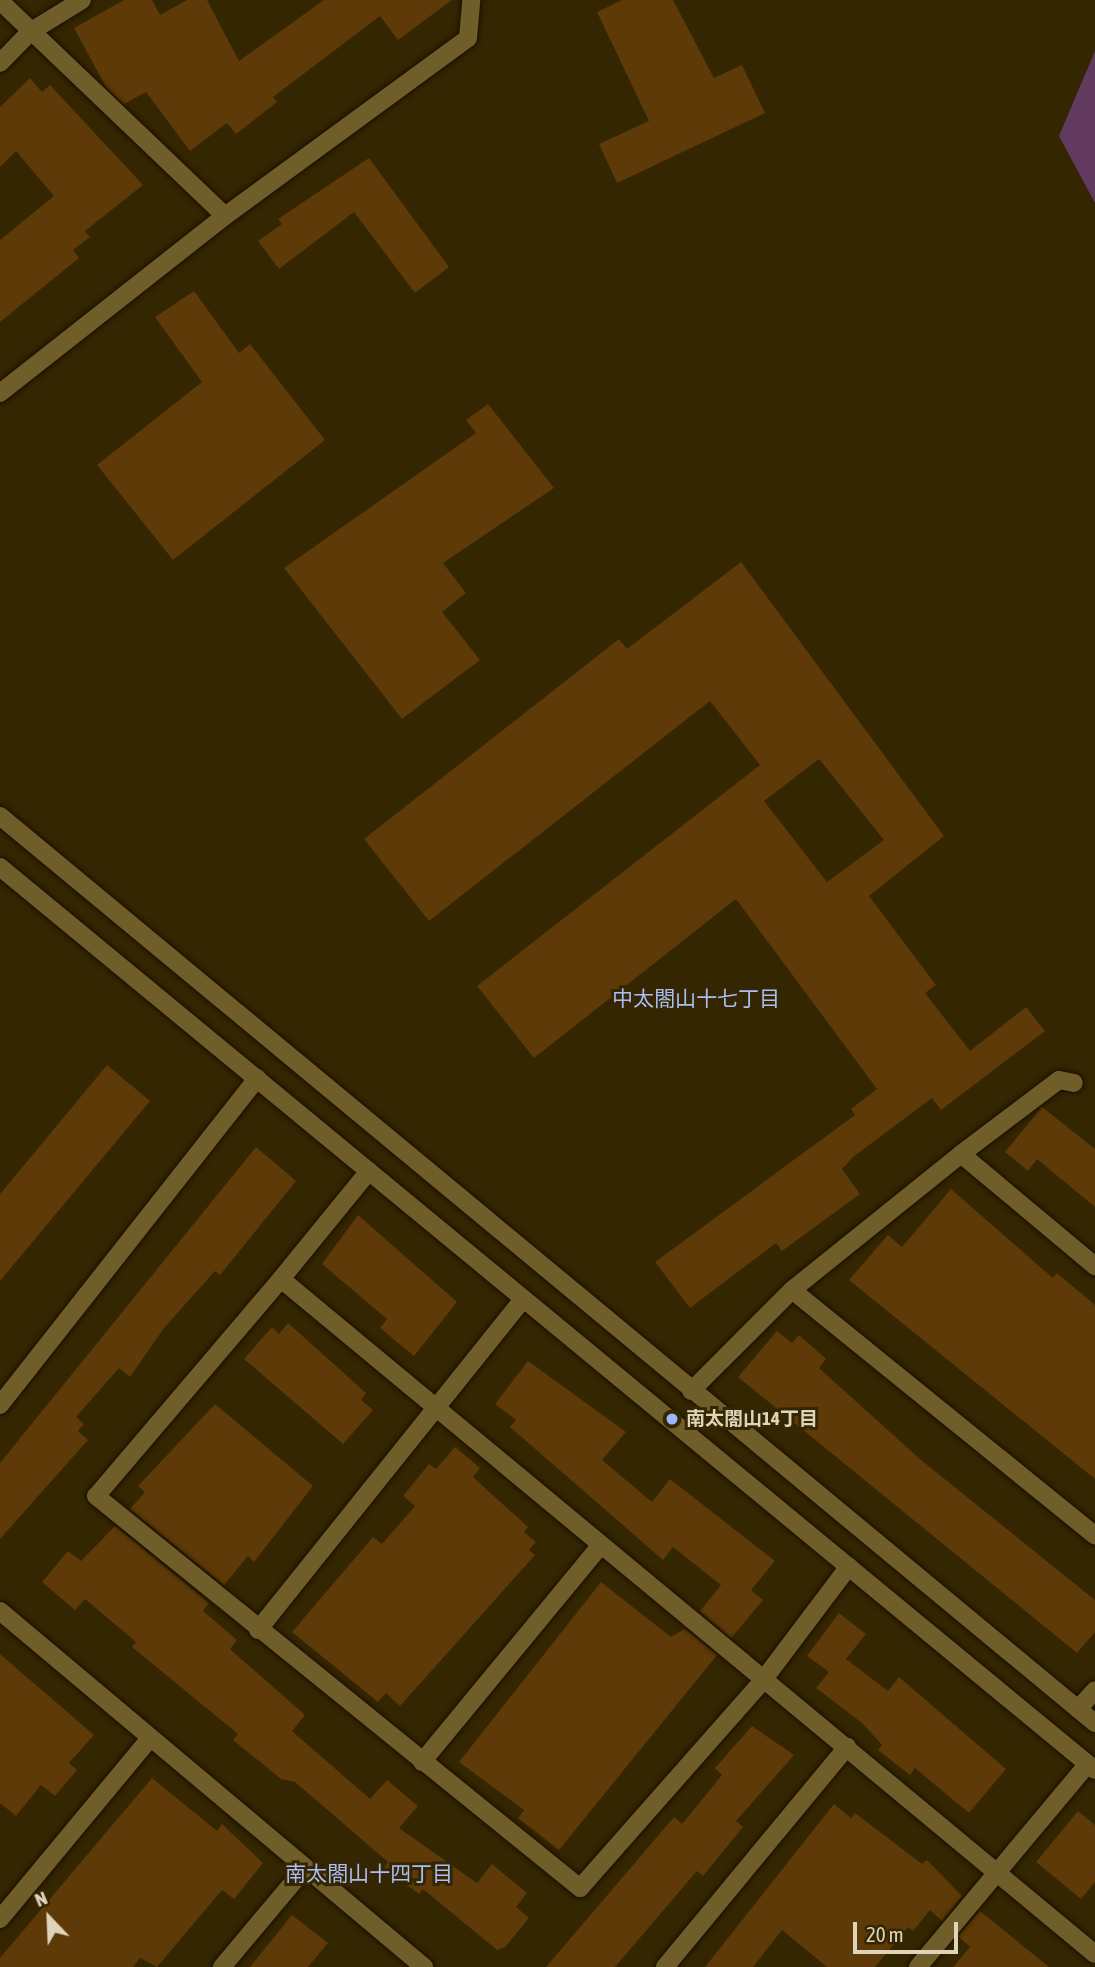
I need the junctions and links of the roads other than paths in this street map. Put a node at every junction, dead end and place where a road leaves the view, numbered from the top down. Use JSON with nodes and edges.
{"nodes":[{"id":1,"x":82,"y":0,"type":"edge"},
{"id":2,"x":471,"y":0,"type":"edge"},
{"id":3,"x":0,"y":1,"type":"edge"},
{"id":4,"x":30,"y":32,"type":"junction"},
{"id":5,"x":0,"y":63,"type":"edge"},
{"id":6,"x":225,"y":216,"type":"junction"},
{"id":7,"x":0,"y":393,"type":"edge"},
{"id":8,"x":0,"y":816,"type":"edge"},
{"id":9,"x":0,"y":867,"type":"edge"},
{"id":10,"x":257,"y":1079,"type":"junction"},
{"id":11,"x":1073,"y":1083,"type":"dead end"},
{"id":12,"x":961,"y":1154,"type":"junction"},
{"id":13,"x":369,"y":1171,"type":"junction"},
{"id":14,"x":1095,"y":1266,"type":"edge"},
{"id":15,"x":281,"y":1279,"type":"junction"},
{"id":16,"x":792,"y":1290,"type":"junction"},
{"id":17,"x":522,"y":1300,"type":"junction"},
{"id":18,"x":691,"y":1391,"type":"junction"},
{"id":19,"x":0,"y":1405,"type":"edge"},
{"id":20,"x":438,"y":1409,"type":"junction"},
{"id":21,"x":1095,"y":1535,"type":"edge"},
{"id":22,"x":600,"y":1546,"type":"junction"},
{"id":23,"x":849,"y":1566,"type":"junction"},
{"id":24,"x":0,"y":1611,"type":"edge"},
{"id":25,"x":258,"y":1630,"type":"junction"},
{"id":26,"x":764,"y":1679,"type":"junction"},
{"id":27,"x":1095,"y":1690,"type":"edge"},
{"id":28,"x":1078,"y":1709,"type":"junction"},
{"id":29,"x":1095,"y":1723,"type":"edge"},
{"id":30,"x":148,"y":1741,"type":"junction"},
{"id":31,"x":847,"y":1747,"type":"junction"},
{"id":32,"x":422,"y":1762,"type":"junction"},
{"id":33,"x":1091,"y":1767,"type":"edge"},
{"id":34,"x":305,"y":1868,"type":"junction"},
{"id":35,"x":998,"y":1870,"type":"junction"},
{"id":36,"x":0,"y":1919,"type":"edge"},
{"id":37,"x":1095,"y":1954,"type":"edge"},
{"id":38,"x":222,"y":1967,"type":"edge"},
{"id":39,"x":424,"y":1967,"type":"edge"},
{"id":40,"x":665,"y":1967,"type":"edge"},
{"id":41,"x":918,"y":1967,"type":"edge"}],
"edges":[{"from":1,"to":4,"type":"street"},
{"from":2,"to":6,"type":"street"},
{"from":3,"to":4,"type":"street"},
{"from":4,"to":5,"type":"street"},
{"from":4,"to":6,"type":"street"},
{"from":6,"to":7,"type":"street"},
{"from":8,"to":18,"type":"street"},
{"from":9,"to":10,"type":"street"},
{"from":10,"to":13,"type":"street"},
{"from":10,"to":19,"type":"street"},
{"from":11,"to":12,"type":"street"},
{"from":12,"to":14,"type":"street"},
{"from":12,"to":16,"type":"street"},
{"from":13,"to":15,"type":"street"},
{"from":13,"to":17,"type":"street"},
{"from":15,"to":20,"type":"street"},
{"from":15,"to":25,"type":"street"},
{"from":16,"to":18,"type":"street"},
{"from":16,"to":21,"type":"street"},
{"from":17,"to":20,"type":"street"},
{"from":17,"to":23,"type":"street"},
{"from":18,"to":28,"type":"street"},
{"from":20,"to":22,"type":"street"},
{"from":20,"to":25,"type":"street"},
{"from":22,"to":26,"type":"street"},
{"from":22,"to":32,"type":"street"},
{"from":23,"to":26,"type":"street"},
{"from":23,"to":33,"type":"street"},
{"from":24,"to":30,"type":"street"},
{"from":25,"to":32,"type":"street"},
{"from":26,"to":31,"type":"street"},
{"from":26,"to":32,"type":"street"},
{"from":27,"to":28,"type":"street"},
{"from":28,"to":29,"type":"street"},
{"from":30,"to":34,"type":"street"},
{"from":30,"to":36,"type":"street"},
{"from":31,"to":35,"type":"street"},
{"from":31,"to":40,"type":"street"},
{"from":33,"to":35,"type":"street"},
{"from":34,"to":38,"type":"street"},
{"from":34,"to":39,"type":"street"},
{"from":35,"to":37,"type":"street"},
{"from":35,"to":41,"type":"street"}]}
